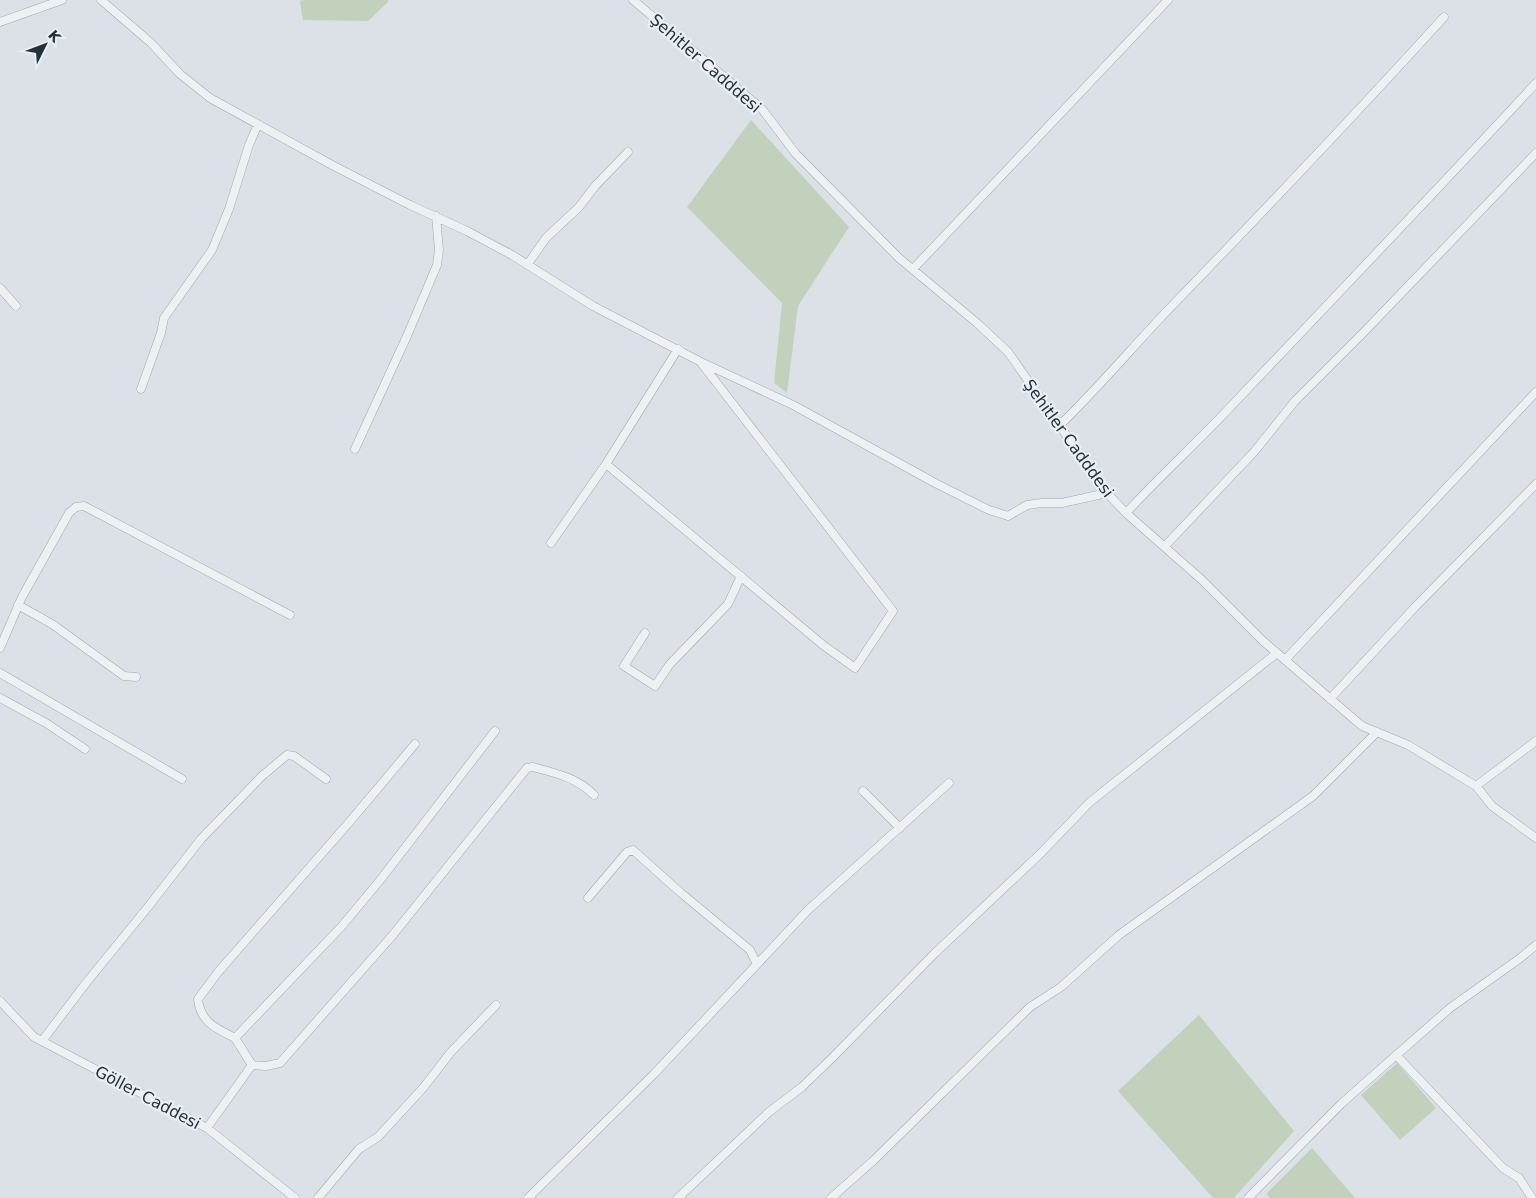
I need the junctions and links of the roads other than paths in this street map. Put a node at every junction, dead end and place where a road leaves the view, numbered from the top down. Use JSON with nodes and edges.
{"nodes":[{"id":1,"x":62,"y":0,"type":"edge"},
{"id":2,"x":101,"y":0,"type":"edge"},
{"id":3,"x":632,"y":0,"type":"edge"},
{"id":4,"x":1168,"y":0,"type":"edge"},
{"id":5,"x":1444,"y":17,"type":"dead end"},
{"id":6,"x":0,"y":22,"type":"edge"},
{"id":7,"x":1536,"y":84,"type":"edge"},
{"id":8,"x":258,"y":124,"type":"junction"},
{"id":9,"x":628,"y":152,"type":"dead end"},
{"id":10,"x":1536,"y":153,"type":"edge"},
{"id":11,"x":436,"y":216,"type":"junction"},
{"id":12,"x":527,"y":265,"type":"junction"},
{"id":13,"x":913,"y":269,"type":"junction"},
{"id":14,"x":0,"y":288,"type":"edge"},
{"id":15,"x":16,"y":306,"type":"dead end"},
{"id":16,"x":678,"y":349,"type":"junction"},
{"id":17,"x":701,"y":362,"type":"junction"},
{"id":18,"x":141,"y":389,"type":"dead end"},
{"id":19,"x":1536,"y":392,"type":"edge"},
{"id":20,"x":1060,"y":425,"type":"junction"},
{"id":21,"x":355,"y":449,"type":"dead end"},
{"id":22,"x":606,"y":464,"type":"junction"},
{"id":23,"x":1536,"y":484,"type":"edge"},
{"id":24,"x":1107,"y":493,"type":"junction"},
{"id":25,"x":1126,"y":513,"type":"junction"},
{"id":26,"x":551,"y":543,"type":"dead end"},
{"id":27,"x":1165,"y":546,"type":"junction"},
{"id":28,"x":741,"y":576,"type":"junction"},
{"id":29,"x":18,"y":605,"type":"junction"},
{"id":30,"x":290,"y":615,"type":"dead end"},
{"id":31,"x":646,"y":633,"type":"dead end"},
{"id":32,"x":0,"y":648,"type":"edge"},
{"id":33,"x":1277,"y":653,"type":"junction"},
{"id":34,"x":1285,"y":660,"type":"junction"},
{"id":35,"x":0,"y":673,"type":"edge"},
{"id":36,"x":136,"y":678,"type":"dead end"},
{"id":37,"x":0,"y":698,"type":"edge"},
{"id":38,"x":1330,"y":699,"type":"junction"},
{"id":39,"x":495,"y":731,"type":"dead end"},
{"id":40,"x":1377,"y":732,"type":"junction"},
{"id":41,"x":1536,"y":742,"type":"edge"},
{"id":42,"x":414,"y":744,"type":"dead end"},
{"id":43,"x":85,"y":749,"type":"dead end"},
{"id":44,"x":182,"y":779,"type":"dead end"},
{"id":45,"x":326,"y":779,"type":"dead end"},
{"id":46,"x":949,"y":783,"type":"dead end"},
{"id":47,"x":1476,"y":786,"type":"junction"},
{"id":48,"x":863,"y":791,"type":"dead end"},
{"id":49,"x":594,"y":795,"type":"dead end"},
{"id":50,"x":900,"y":828,"type":"junction"},
{"id":51,"x":1536,"y":838,"type":"edge"},
{"id":52,"x":588,"y":898,"type":"dead end"},
{"id":53,"x":1536,"y":945,"type":"edge"},
{"id":54,"x":757,"y":964,"type":"junction"},
{"id":55,"x":0,"y":1001,"type":"edge"},
{"id":56,"x":496,"y":1005,"type":"dead end"},
{"id":57,"x":235,"y":1038,"type":"junction"},
{"id":58,"x":42,"y":1041,"type":"junction"},
{"id":59,"x":1396,"y":1055,"type":"junction"},
{"id":60,"x":252,"y":1064,"type":"junction"},
{"id":61,"x":208,"y":1128,"type":"junction"},
{"id":62,"x":295,"y":1198,"type":"edge"},
{"id":63,"x":318,"y":1198,"type":"edge"},
{"id":64,"x":528,"y":1198,"type":"edge"},
{"id":65,"x":678,"y":1198,"type":"edge"},
{"id":66,"x":831,"y":1198,"type":"edge"},
{"id":67,"x":1248,"y":1198,"type":"edge"},
{"id":68,"x":1532,"y":1198,"type":"edge"}],
"edges":[{"from":1,"to":6,"type":"street"},
{"from":2,"to":8,"type":"street"},
{"from":3,"to":13,"type":"street","name":"Şehitler Cadddesi"},
{"from":4,"to":13,"type":"street"},
{"from":5,"to":20,"type":"street"},
{"from":7,"to":25,"type":"street"},
{"from":8,"to":11,"type":"street"},
{"from":8,"to":18,"type":"street"},
{"from":9,"to":12,"type":"street"},
{"from":10,"to":27,"type":"street"},
{"from":11,"to":12,"type":"street"},
{"from":11,"to":21,"type":"street"},
{"from":12,"to":16,"type":"street"},
{"from":13,"to":20,"type":"street","name":"Şehitler Cadddesi"},
{"from":14,"to":15,"type":"street"},
{"from":16,"to":17,"type":"street"},
{"from":16,"to":22,"type":"street"},
{"from":17,"to":24,"type":"street"},
{"from":17,"to":28,"type":"street"},
{"from":19,"to":34,"type":"street"},
{"from":20,"to":24,"type":"street","name":"Şehitler Cadddesi"},
{"from":22,"to":26,"type":"street"},
{"from":22,"to":28,"type":"street"},
{"from":23,"to":38,"type":"street"},
{"from":24,"to":25,"type":"street","name":"Şehitler Cadddesi"},
{"from":25,"to":27,"type":"street","name":"Şehitler Cadddesi"},
{"from":27,"to":33,"type":"street","name":"Şehitler Cadddesi"},
{"from":28,"to":31,"type":"street"},
{"from":29,"to":30,"type":"street"},
{"from":29,"to":32,"type":"street"},
{"from":29,"to":36,"type":"street"},
{"from":33,"to":34,"type":"street","name":"Şehitler Cadddesi"},
{"from":33,"to":65,"type":"street"},
{"from":34,"to":38,"type":"street","name":"Şehitler Cadddesi"},
{"from":35,"to":44,"type":"street"},
{"from":37,"to":43,"type":"street"},
{"from":38,"to":40,"type":"street","name":"Şehitler Cadddesi"},
{"from":39,"to":57,"type":"street"},
{"from":40,"to":47,"type":"street","name":"Şehitler Cadddesi"},
{"from":40,"to":66,"type":"street"},
{"from":41,"to":47,"type":"street"},
{"from":42,"to":57,"type":"street"},
{"from":45,"to":58,"type":"street"},
{"from":46,"to":50,"type":"street"},
{"from":47,"to":51,"type":"street","name":"Şehitler Cadddesi"},
{"from":48,"to":50,"type":"street"},
{"from":49,"to":60,"type":"street"},
{"from":50,"to":54,"type":"street"},
{"from":52,"to":54,"type":"street"},
{"from":53,"to":59,"type":"street"},
{"from":54,"to":64,"type":"street"},
{"from":55,"to":58,"type":"street","name":"Göller Caddesi"},
{"from":56,"to":63,"type":"street"},
{"from":57,"to":60,"type":"street"},
{"from":58,"to":61,"type":"street","name":"Göller Caddesi"},
{"from":59,"to":67,"type":"street"},
{"from":59,"to":68,"type":"street"},
{"from":60,"to":61,"type":"street"},
{"from":61,"to":62,"type":"street","name":"Göller Caddesi"}]}
